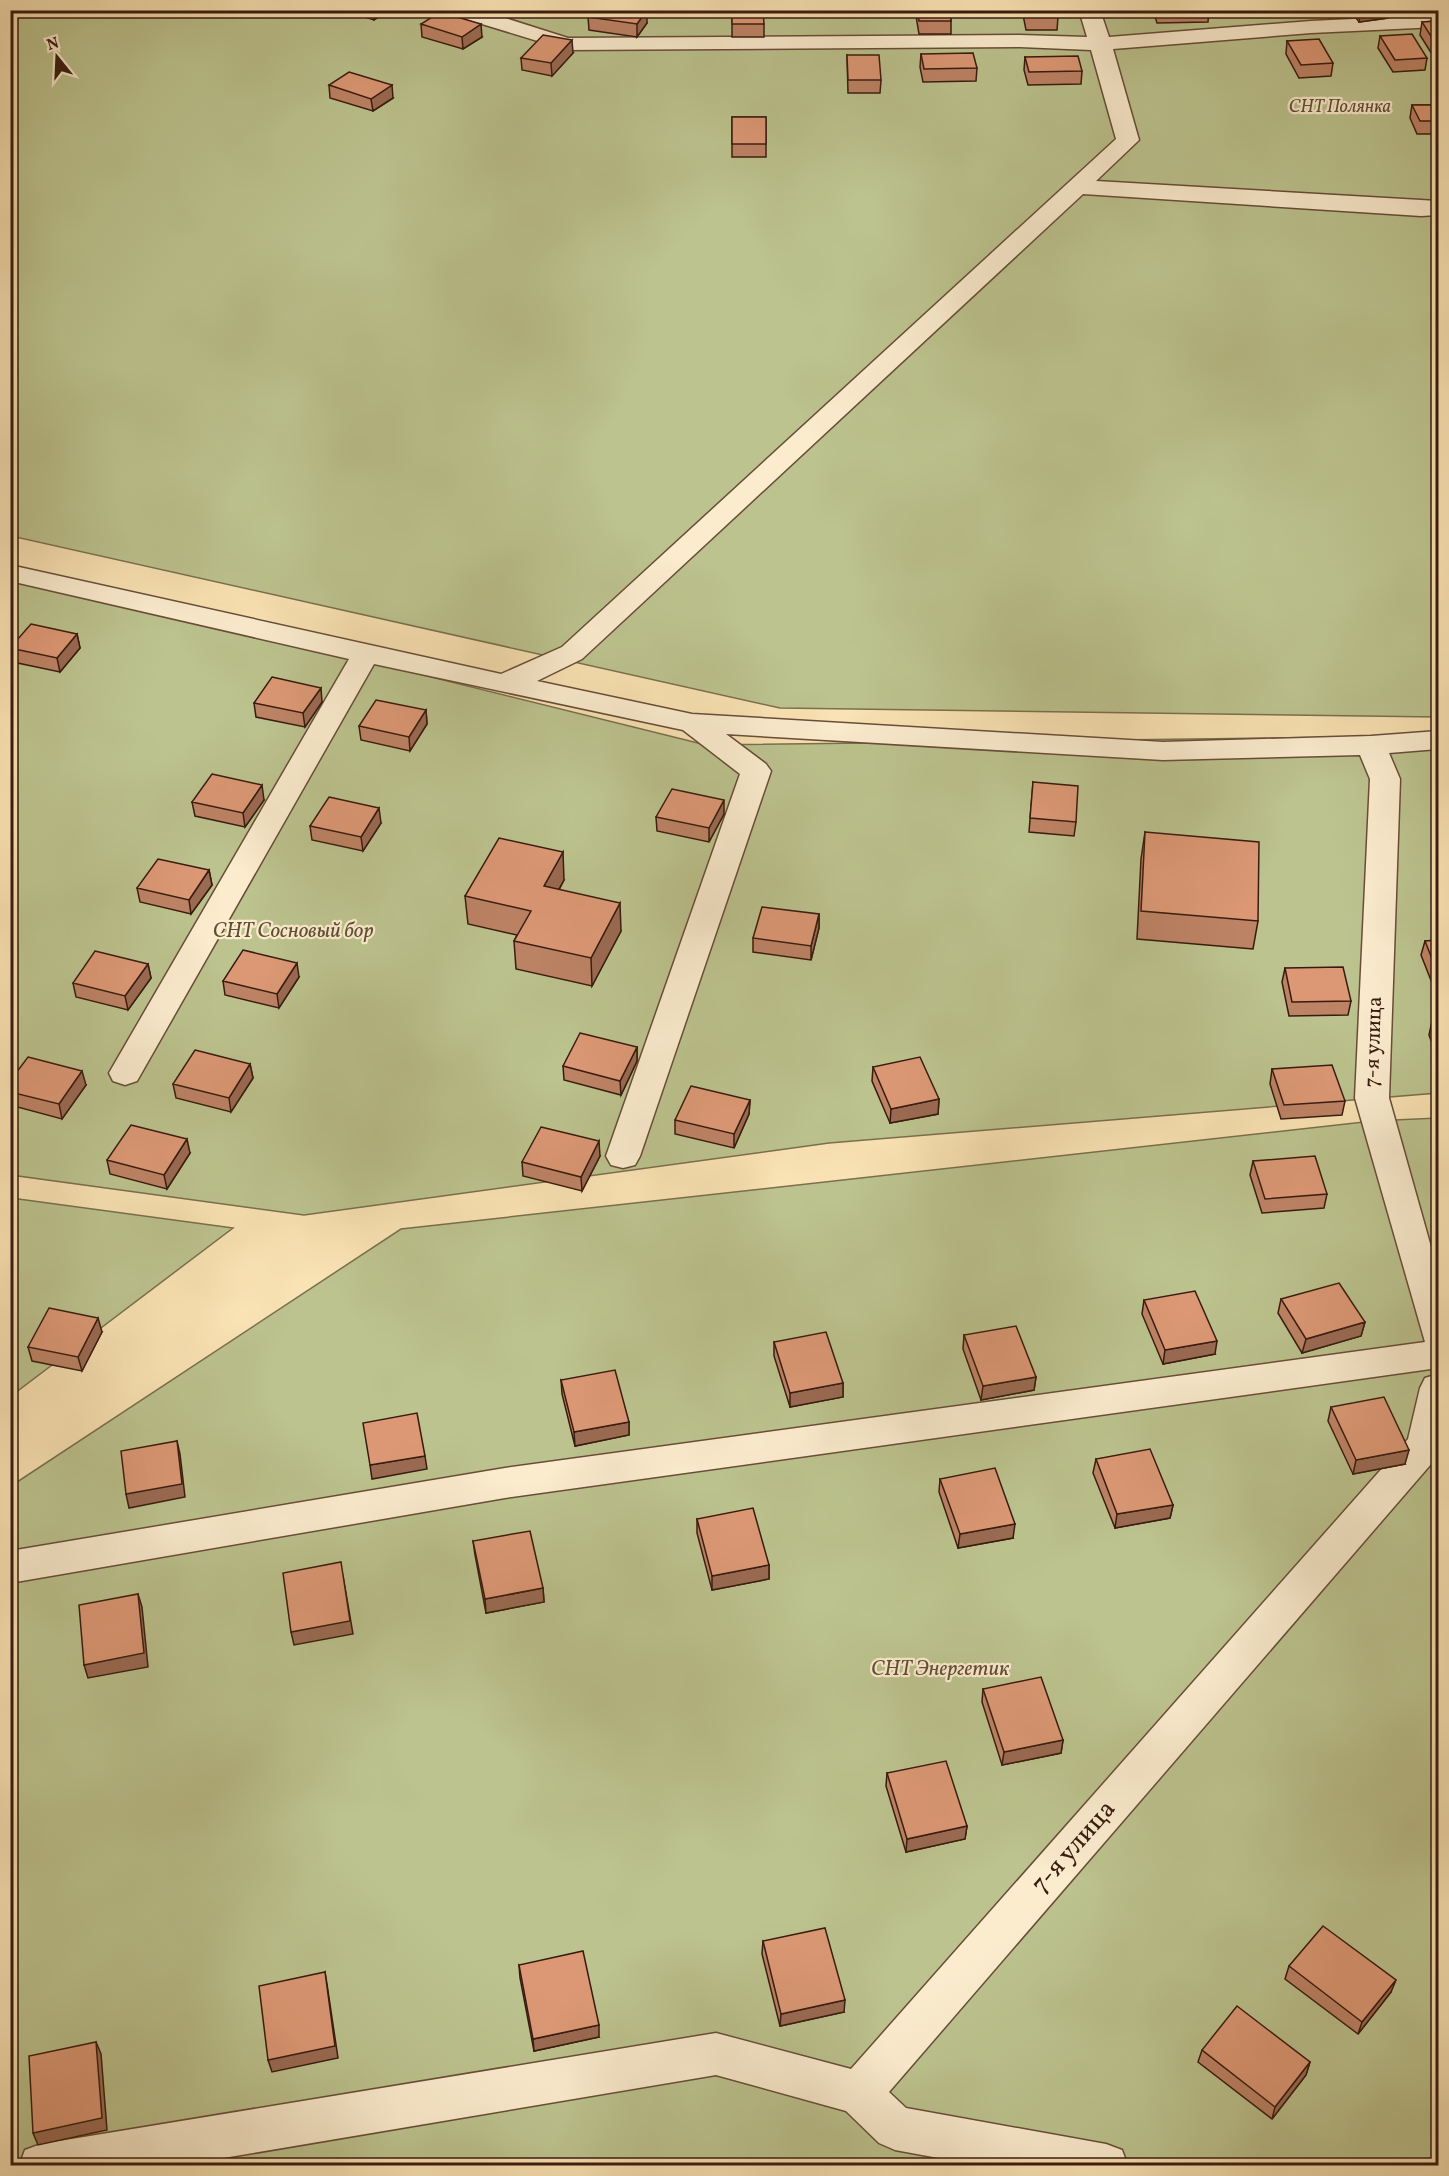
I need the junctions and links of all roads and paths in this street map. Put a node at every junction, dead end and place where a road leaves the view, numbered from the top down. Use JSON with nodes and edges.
{"nodes":[{"id":1,"x":456,"y":10,"type":"edge"},
{"id":2,"x":1089,"y":10,"type":"edge"},
{"id":3,"x":1438,"y":21,"type":"edge"},
{"id":4,"x":1101,"y":44,"type":"junction"},
{"id":5,"x":1076,"y":187,"type":"junction"},
{"id":6,"x":1438,"y":208,"type":"edge"},
{"id":7,"x":16,"y":583,"type":"edge"},
{"id":8,"x":366,"y":654,"type":"junction"},
{"id":9,"x":504,"y":682,"type":"junction"},
{"id":10,"x":692,"y":723,"type":"junction"},
{"id":11,"x":1438,"y":740,"type":"edge"},
{"id":12,"x":1371,"y":745,"type":"junction"},
{"id":13,"x":124,"y":1073,"type":"dead end"},
{"id":14,"x":623,"y":1156,"type":"dead end"},
{"id":15,"x":1438,"y":1333,"type":"edge"},
{"id":16,"x":1438,"y":1354,"type":"edge"},
{"id":17,"x":1438,"y":1388,"type":"edge"},
{"id":18,"x":10,"y":1567,"type":"edge"},
{"id":19,"x":859,"y":2093,"type":"junction"},
{"id":20,"x":41,"y":2166,"type":"edge"},
{"id":21,"x":1106,"y":2166,"type":"edge"}],
"edges":[{"from":1,"to":4,"type":"street"},
{"from":2,"to":4,"type":"street"},
{"from":3,"to":4,"type":"street"},
{"from":4,"to":5,"type":"street"},
{"from":5,"to":6,"type":"street"},
{"from":5,"to":9,"type":"street"},
{"from":7,"to":8,"type":"street"},
{"from":8,"to":9,"type":"street"},
{"from":8,"to":13,"type":"street"},
{"from":9,"to":10,"type":"street"},
{"from":10,"to":12,"type":"street"},
{"from":10,"to":14,"type":"street"},
{"from":11,"to":12,"type":"street"},
{"from":12,"to":15,"type":"street","name":"7-я улица"},
{"from":16,"to":18,"type":"street"},
{"from":17,"to":19,"type":"street","name":"7-я улица"},
{"from":19,"to":20,"type":"street"},
{"from":19,"to":21,"type":"street"}]}
